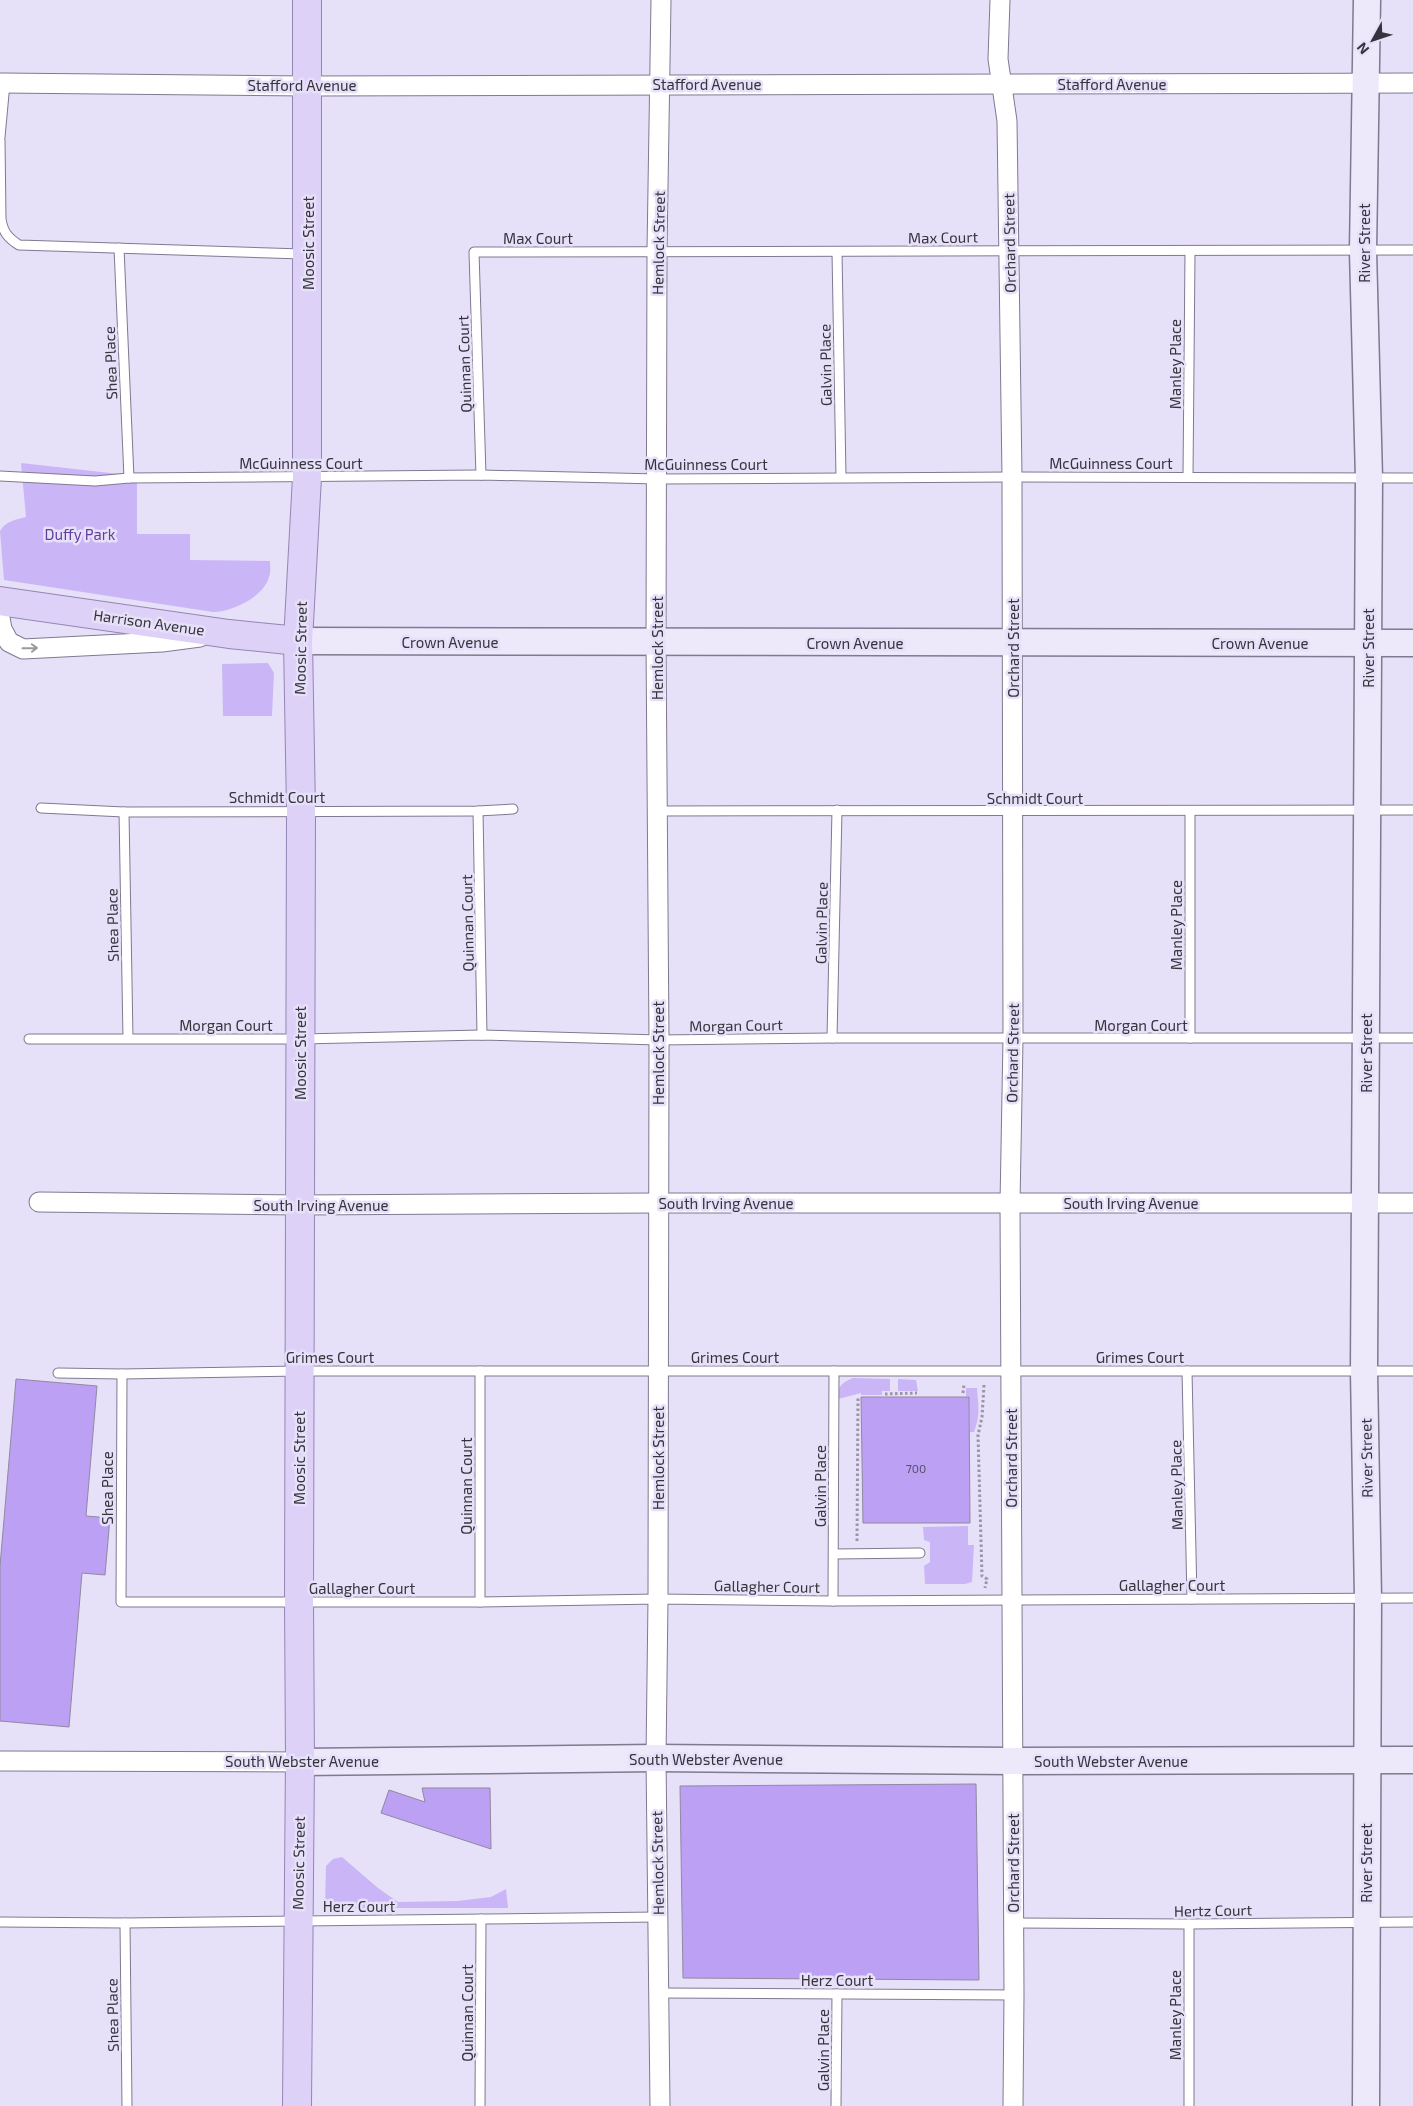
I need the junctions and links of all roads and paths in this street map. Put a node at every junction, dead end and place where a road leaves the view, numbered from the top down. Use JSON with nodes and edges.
{"nodes":[{"id":1,"x":307,"y":0,"type":"edge"},
{"id":2,"x":661,"y":0,"type":"edge"},
{"id":3,"x":1000,"y":0,"type":"edge"},
{"id":4,"x":1367,"y":0,"type":"edge"},
{"id":5,"x":3,"y":83,"type":"edge"},
{"id":6,"x":1366,"y":83,"type":"junction"},
{"id":7,"x":1413,"y":83,"type":"edge"},
{"id":8,"x":661,"y":84,"type":"junction"},
{"id":9,"x":1002,"y":84,"type":"junction"},
{"id":10,"x":308,"y":86,"type":"junction"},
{"id":11,"x":0,"y":139,"type":"edge"},
{"id":12,"x":119,"y":248,"type":"junction"},
{"id":13,"x":657,"y":250,"type":"junction"},
{"id":14,"x":1009,"y":250,"type":"junction"},
{"id":15,"x":1413,"y":250,"type":"edge"},
{"id":16,"x":1363,"y":251,"type":"junction"},
{"id":17,"x":474,"y":252,"type":"joint"},
{"id":18,"x":837,"y":252,"type":"junction"},
{"id":19,"x":1190,"y":252,"type":"junction"},
{"id":20,"x":308,"y":254,"type":"junction"},
{"id":21,"x":481,"y":474,"type":"junction"},
{"id":22,"x":0,"y":476,"type":"edge"},
{"id":23,"x":306,"y":477,"type":"junction"},
{"id":24,"x":841,"y":477,"type":"junction"},
{"id":25,"x":1012,"y":477,"type":"junction"},
{"id":26,"x":129,"y":478,"type":"junction"},
{"id":27,"x":1188,"y":478,"type":"junction"},
{"id":28,"x":1370,"y":478,"type":"junction"},
{"id":29,"x":1413,"y":478,"type":"edge"},
{"id":30,"x":658,"y":479,"type":"junction"},
{"id":31,"x":0,"y":602,"type":"edge"},
{"id":32,"x":0,"y":618,"type":"edge"},
{"id":33,"x":229,"y":634,"type":"junction"},
{"id":34,"x":298,"y":641,"type":"junction"},
{"id":35,"x":656,"y":643,"type":"junction"},
{"id":36,"x":1013,"y":643,"type":"junction"},
{"id":37,"x":1367,"y":643,"type":"junction"},
{"id":38,"x":1413,"y":643,"type":"edge"},
{"id":39,"x":41,"y":808,"type":"dead end"},
{"id":40,"x":513,"y":809,"type":"dead end"},
{"id":41,"x":837,"y":810,"type":"junction"},
{"id":42,"x":1367,"y":810,"type":"junction"},
{"id":43,"x":1413,"y":810,"type":"edge"},
{"id":44,"x":301,"y":811,"type":"junction"},
{"id":45,"x":478,"y":811,"type":"junction"},
{"id":46,"x":657,"y":811,"type":"junction"},
{"id":47,"x":1190,"y":811,"type":"junction"},
{"id":48,"x":124,"y":812,"type":"junction"},
{"id":49,"x":1013,"y":812,"type":"junction"},
{"id":50,"x":482,"y":1035,"type":"junction"},
{"id":51,"x":128,"y":1038,"type":"junction"},
{"id":52,"x":832,"y":1038,"type":"junction"},
{"id":53,"x":1190,"y":1038,"type":"junction"},
{"id":54,"x":1366,"y":1038,"type":"junction"},
{"id":55,"x":1413,"y":1038,"type":"edge"},
{"id":56,"x":28,"y":1039,"type":"dead end"},
{"id":57,"x":301,"y":1039,"type":"junction"},
{"id":58,"x":1013,"y":1039,"type":"junction"},
{"id":59,"x":659,"y":1040,"type":"junction"},
{"id":60,"x":39,"y":1202,"type":"dead end"},
{"id":61,"x":658,"y":1203,"type":"junction"},
{"id":62,"x":1366,"y":1203,"type":"junction"},
{"id":63,"x":1413,"y":1203,"type":"edge"},
{"id":64,"x":1010,"y":1204,"type":"junction"},
{"id":65,"x":300,"y":1206,"type":"junction"},
{"id":66,"x":299,"y":1371,"type":"junction"},
{"id":67,"x":480,"y":1371,"type":"junction"},
{"id":68,"x":658,"y":1371,"type":"junction"},
{"id":69,"x":834,"y":1371,"type":"junction"},
{"id":70,"x":1011,"y":1371,"type":"junction"},
{"id":71,"x":1187,"y":1371,"type":"junction"},
{"id":72,"x":1364,"y":1371,"type":"junction"},
{"id":73,"x":1413,"y":1371,"type":"edge"},
{"id":74,"x":58,"y":1373,"type":"dead end"},
{"id":75,"x":122,"y":1374,"type":"junction"},
{"id":76,"x":984,"y":1384,"type":"dead end"},
{"id":77,"x":917,"y":1393,"type":"dead end"},
{"id":78,"x":884,"y":1394,"type":"dead end"},
{"id":79,"x":858,"y":1397,"type":"dead end"},
{"id":80,"x":920,"y":1553,"type":"dead end"},
{"id":81,"x":834,"y":1554,"type":"junction"},
{"id":82,"x":857,"y":1554,"type":"junction"},
{"id":83,"x":1368,"y":1598,"type":"junction"},
{"id":84,"x":1413,"y":1598,"type":"edge"},
{"id":85,"x":658,"y":1599,"type":"junction"},
{"id":86,"x":984,"y":1599,"type":"junction"},
{"id":87,"x":1011,"y":1599,"type":"junction"},
{"id":88,"x":1192,"y":1599,"type":"junction"},
{"id":89,"x":833,"y":1600,"type":"junction"},
{"id":90,"x":298,"y":1601,"type":"junction"},
{"id":91,"x":120,"y":1602,"type":"joint"},
{"id":92,"x":480,"y":1602,"type":"junction"},
{"id":93,"x":656,"y":1758,"type":"junction"},
{"id":94,"x":1366,"y":1760,"type":"junction"},
{"id":95,"x":1413,"y":1760,"type":"edge"},
{"id":96,"x":0,"y":1761,"type":"edge"},
{"id":97,"x":1013,"y":1761,"type":"junction"},
{"id":98,"x":300,"y":1762,"type":"junction"},
{"id":99,"x":658,"y":1918,"type":"junction"},
{"id":100,"x":481,"y":1919,"type":"junction"},
{"id":101,"x":298,"y":1920,"type":"junction"},
{"id":102,"x":0,"y":1922,"type":"edge"},
{"id":103,"x":1366,"y":1922,"type":"junction"},
{"id":104,"x":1413,"y":1922,"type":"edge"},
{"id":105,"x":125,"y":1923,"type":"junction"},
{"id":106,"x":1013,"y":1923,"type":"junction"},
{"id":107,"x":1189,"y":1924,"type":"junction"},
{"id":108,"x":660,"y":1993,"type":"junction"},
{"id":109,"x":837,"y":1994,"type":"junction"},
{"id":110,"x":1014,"y":1995,"type":"junction"},
{"id":111,"x":126,"y":2106,"type":"edge"},
{"id":112,"x":297,"y":2106,"type":"edge"},
{"id":113,"x":480,"y":2106,"type":"edge"},
{"id":114,"x":660,"y":2106,"type":"edge"},
{"id":115,"x":836,"y":2106,"type":"edge"},
{"id":116,"x":1013,"y":2106,"type":"edge"},
{"id":117,"x":1189,"y":2106,"type":"edge"},
{"id":118,"x":1366,"y":2106,"type":"edge"}],
"edges":[{"from":1,"to":10,"type":"main road","name":"Moosic Street"},
{"from":2,"to":8,"type":"street","name":"Hemlock Street"},
{"from":3,"to":9,"type":"street","name":"Orchard Street"},
{"from":4,"to":6,"type":"main road","name":"River Street"},
{"from":5,"to":10,"type":"street","name":"Stafford Avenue"},
{"from":5,"to":11,"type":"lane"},
{"from":6,"to":7,"type":"street","name":"Stafford Avenue"},
{"from":6,"to":9,"type":"street","name":"Stafford Avenue"},
{"from":6,"to":16,"type":"main road","name":"River Street"},
{"from":8,"to":9,"type":"street","name":"Stafford Avenue"},
{"from":8,"to":10,"type":"street","name":"Stafford Avenue"},
{"from":8,"to":13,"type":"street","name":"Hemlock Street"},
{"from":9,"to":14,"type":"street","name":"Orchard Street"},
{"from":10,"to":20,"type":"main road","name":"Moosic Street"},
{"from":11,"to":12,"type":"lane"},
{"from":12,"to":20,"type":"lane"},
{"from":12,"to":26,"type":"lane","name":"Shea Place"},
{"from":13,"to":17,"type":"lane","name":"Max Court"},
{"from":13,"to":18,"type":"lane","name":"Max Court"},
{"from":13,"to":30,"type":"street","name":"Hemlock Street"},
{"from":14,"to":18,"type":"lane","name":"Max Court"},
{"from":14,"to":19,"type":"lane","name":"Max Court"},
{"from":14,"to":25,"type":"street","name":"Orchard Street"},
{"from":15,"to":16,"type":"lane","name":"Max Court"},
{"from":16,"to":19,"type":"lane","name":"Max Court"},
{"from":16,"to":28,"type":"main road","name":"River Street"},
{"from":17,"to":21,"type":"lane","name":"Quinnan Court"},
{"from":18,"to":24,"type":"lane","name":"Galvin Place"},
{"from":19,"to":27,"type":"lane","name":"Manley Place"},
{"from":20,"to":23,"type":"main road","name":"Moosic Street"},
{"from":21,"to":23,"type":"lane","name":"McGuinness Court"},
{"from":21,"to":30,"type":"lane","name":"McGuinness Court"},
{"from":22,"to":26,"type":"lane","name":"McGuinness Court"},
{"from":23,"to":26,"type":"lane","name":"McGuinness Court"},
{"from":23,"to":34,"type":"main road","name":"Moosic Street"},
{"from":24,"to":25,"type":"lane","name":"McGuinness Court"},
{"from":24,"to":30,"type":"lane","name":"McGuinness Court"},
{"from":25,"to":27,"type":"lane","name":"McGuinness Court"},
{"from":25,"to":36,"type":"street","name":"Orchard Street"},
{"from":27,"to":28,"type":"lane","name":"McGuinness Court"},
{"from":28,"to":29,"type":"lane","name":"McGuinness Court"},
{"from":28,"to":37,"type":"main road","name":"River Street"},
{"from":30,"to":35,"type":"street","name":"Hemlock Street"},
{"from":31,"to":33,"type":"main road","name":"Harrison Avenue"},
{"from":32,"to":33,"type":"street","one_way":true},
{"from":33,"to":34,"type":"main road","name":"Harrison Avenue"},
{"from":34,"to":35,"type":"main road","name":"Crown Avenue"},
{"from":34,"to":44,"type":"main road","name":"Moosic Street"},
{"from":35,"to":36,"type":"main road","name":"Crown Avenue"},
{"from":35,"to":46,"type":"street","name":"Hemlock Street"},
{"from":36,"to":37,"type":"main road","name":"Crown Avenue"},
{"from":36,"to":49,"type":"street","name":"Orchard Street"},
{"from":37,"to":38,"type":"main road","name":"Crown Avenue"},
{"from":37,"to":42,"type":"main road","name":"River Street"},
{"from":39,"to":48,"type":"lane","name":"Schmidt Court"},
{"from":40,"to":45,"type":"lane","name":"Schmidt Court"},
{"from":41,"to":46,"type":"lane","name":"Schmidt Court"},
{"from":41,"to":49,"type":"lane","name":"Schmidt Court"},
{"from":41,"to":52,"type":"lane","name":"Galvin Place"},
{"from":42,"to":43,"type":"lane","name":"Schmidt Court"},
{"from":42,"to":47,"type":"lane","name":"Schmidt Court"},
{"from":42,"to":54,"type":"main road","name":"River Street"},
{"from":44,"to":45,"type":"lane","name":"Schmidt Court"},
{"from":44,"to":48,"type":"lane","name":"Schmidt Court"},
{"from":44,"to":57,"type":"main road","name":"Moosic Street"},
{"from":45,"to":50,"type":"lane","name":"Quinnan Court"},
{"from":46,"to":59,"type":"street","name":"Hemlock Street"},
{"from":47,"to":49,"type":"lane","name":"Schmidt Court"},
{"from":47,"to":53,"type":"lane","name":"Manley Place"},
{"from":48,"to":51,"type":"lane","name":"Shea Place"},
{"from":49,"to":58,"type":"street","name":"Orchard Street"},
{"from":50,"to":57,"type":"lane","name":"Morgan Court"},
{"from":50,"to":59,"type":"lane","name":"Morgan Court"},
{"from":51,"to":56,"type":"lane","name":"Morgan Court"},
{"from":51,"to":57,"type":"lane","name":"Morgan Court"},
{"from":52,"to":58,"type":"lane","name":"Morgan Court"},
{"from":52,"to":59,"type":"lane","name":"Morgan Court"},
{"from":53,"to":54,"type":"lane","name":"Morgan Court"},
{"from":53,"to":58,"type":"lane","name":"Morgan Court"},
{"from":54,"to":55,"type":"lane","name":"Morgan Court"},
{"from":54,"to":62,"type":"main road","name":"River Street"},
{"from":57,"to":65,"type":"main road","name":"Moosic Street"},
{"from":58,"to":64,"type":"street","name":"Orchard Street"},
{"from":59,"to":61,"type":"street","name":"Hemlock Street"},
{"from":60,"to":65,"type":"street","name":"South Irving Avenue"},
{"from":61,"to":64,"type":"street","name":"South Irving Avenue"},
{"from":61,"to":65,"type":"street","name":"South Irving Avenue"},
{"from":61,"to":68,"type":"street","name":"Hemlock Street"},
{"from":62,"to":63,"type":"street","name":"South Irving Avenue"},
{"from":62,"to":64,"type":"street","name":"South Irving Avenue"},
{"from":62,"to":72,"type":"main road","name":"River Street"},
{"from":64,"to":70,"type":"street","name":"Orchard Street"},
{"from":65,"to":66,"type":"main road","name":"Moosic Street"},
{"from":66,"to":67,"type":"lane","name":"Grimes Court"},
{"from":66,"to":75,"type":"lane","name":"Grimes Court"},
{"from":66,"to":90,"type":"main road","name":"Moosic Street"},
{"from":67,"to":68,"type":"lane","name":"Grimes Court"},
{"from":67,"to":92,"type":"lane","name":"Quinnan Court"},
{"from":68,"to":69,"type":"lane","name":"Grimes Court"},
{"from":68,"to":85,"type":"street","name":"Hemlock Street"},
{"from":69,"to":70,"type":"lane","name":"Grimes Court"},
{"from":69,"to":81,"type":"lane","name":"Galvin Place"},
{"from":70,"to":71,"type":"lane","name":"Grimes Court"},
{"from":70,"to":87,"type":"street","name":"Orchard Street"},
{"from":71,"to":72,"type":"lane","name":"Grimes Court"},
{"from":71,"to":88,"type":"lane","name":"Manley Place"},
{"from":72,"to":73,"type":"lane","name":"Grimes Court"},
{"from":72,"to":83,"type":"main road","name":"River Street"},
{"from":74,"to":75,"type":"lane","name":"Grimes Court"},
{"from":75,"to":91,"type":"lane","name":"Shea Place"},
{"from":76,"to":86,"type":"path"},
{"from":77,"to":78,"type":"path"},
{"from":79,"to":82,"type":"path"},
{"from":80,"to":82,"type":"lane"},
{"from":81,"to":82,"type":"lane"},
{"from":81,"to":89,"type":"lane","name":"Galvin Place"},
{"from":83,"to":84,"type":"lane","name":"Gallagher Court"},
{"from":83,"to":88,"type":"lane","name":"Gallagher Court"},
{"from":83,"to":94,"type":"main road","name":"River Street"},
{"from":85,"to":89,"type":"lane","name":"Gallagher Court"},
{"from":85,"to":92,"type":"lane","name":"Gallagher Court"},
{"from":85,"to":93,"type":"street","name":"Hemlock Street"},
{"from":86,"to":87,"type":"lane","name":"Gallagher Court"},
{"from":86,"to":89,"type":"lane","name":"Gallagher Court"},
{"from":87,"to":88,"type":"lane","name":"Gallagher Court"},
{"from":87,"to":97,"type":"street","name":"Orchard Street"},
{"from":90,"to":91,"type":"lane","name":"Gallagher Court"},
{"from":90,"to":92,"type":"lane","name":"Gallagher Court"},
{"from":90,"to":98,"type":"main road","name":"Moosic Street"},
{"from":93,"to":97,"type":"main road","name":"South Webster Avenue"},
{"from":93,"to":98,"type":"main road","name":"South Webster Avenue"},
{"from":93,"to":99,"type":"street","name":"Hemlock Street"},
{"from":94,"to":95,"type":"main road","name":"South Webster Avenue"},
{"from":94,"to":97,"type":"main road","name":"South Webster Avenue"},
{"from":94,"to":103,"type":"main road","name":"River Street"},
{"from":96,"to":98,"type":"street","name":"South Webster Avenue"},
{"from":97,"to":106,"type":"street","name":"Orchard Street"},
{"from":98,"to":101,"type":"main road","name":"Moosic Street"},
{"from":99,"to":100,"type":"lane","name":"Herz Court"},
{"from":99,"to":108,"type":"street","name":"Hemlock Street"},
{"from":100,"to":101,"type":"lane","name":"Herz Court"},
{"from":100,"to":113,"type":"lane","name":"Quinnan Court"},
{"from":101,"to":105,"type":"lane","name":"Herz Court"},
{"from":101,"to":112,"type":"main road","name":"Moosic Street"},
{"from":102,"to":105,"type":"lane","name":"Herz Court"},
{"from":103,"to":104,"type":"lane","name":"Hertz Court"},
{"from":103,"to":107,"type":"lane","name":"Hertz Court"},
{"from":103,"to":118,"type":"main road","name":"River Street"},
{"from":105,"to":111,"type":"lane","name":"Shea Place"},
{"from":106,"to":107,"type":"lane","name":"Hertz Court"},
{"from":106,"to":110,"type":"street","name":"Orchard Street"},
{"from":107,"to":117,"type":"lane","name":"Manley Place"},
{"from":108,"to":109,"type":"lane","name":"Herz Court"},
{"from":108,"to":114,"type":"street","name":"Hemlock Street"},
{"from":109,"to":110,"type":"lane","name":"Herz Court"},
{"from":109,"to":115,"type":"lane","name":"Galvin Place"},
{"from":110,"to":116,"type":"street","name":"Orchard Street"}]}
